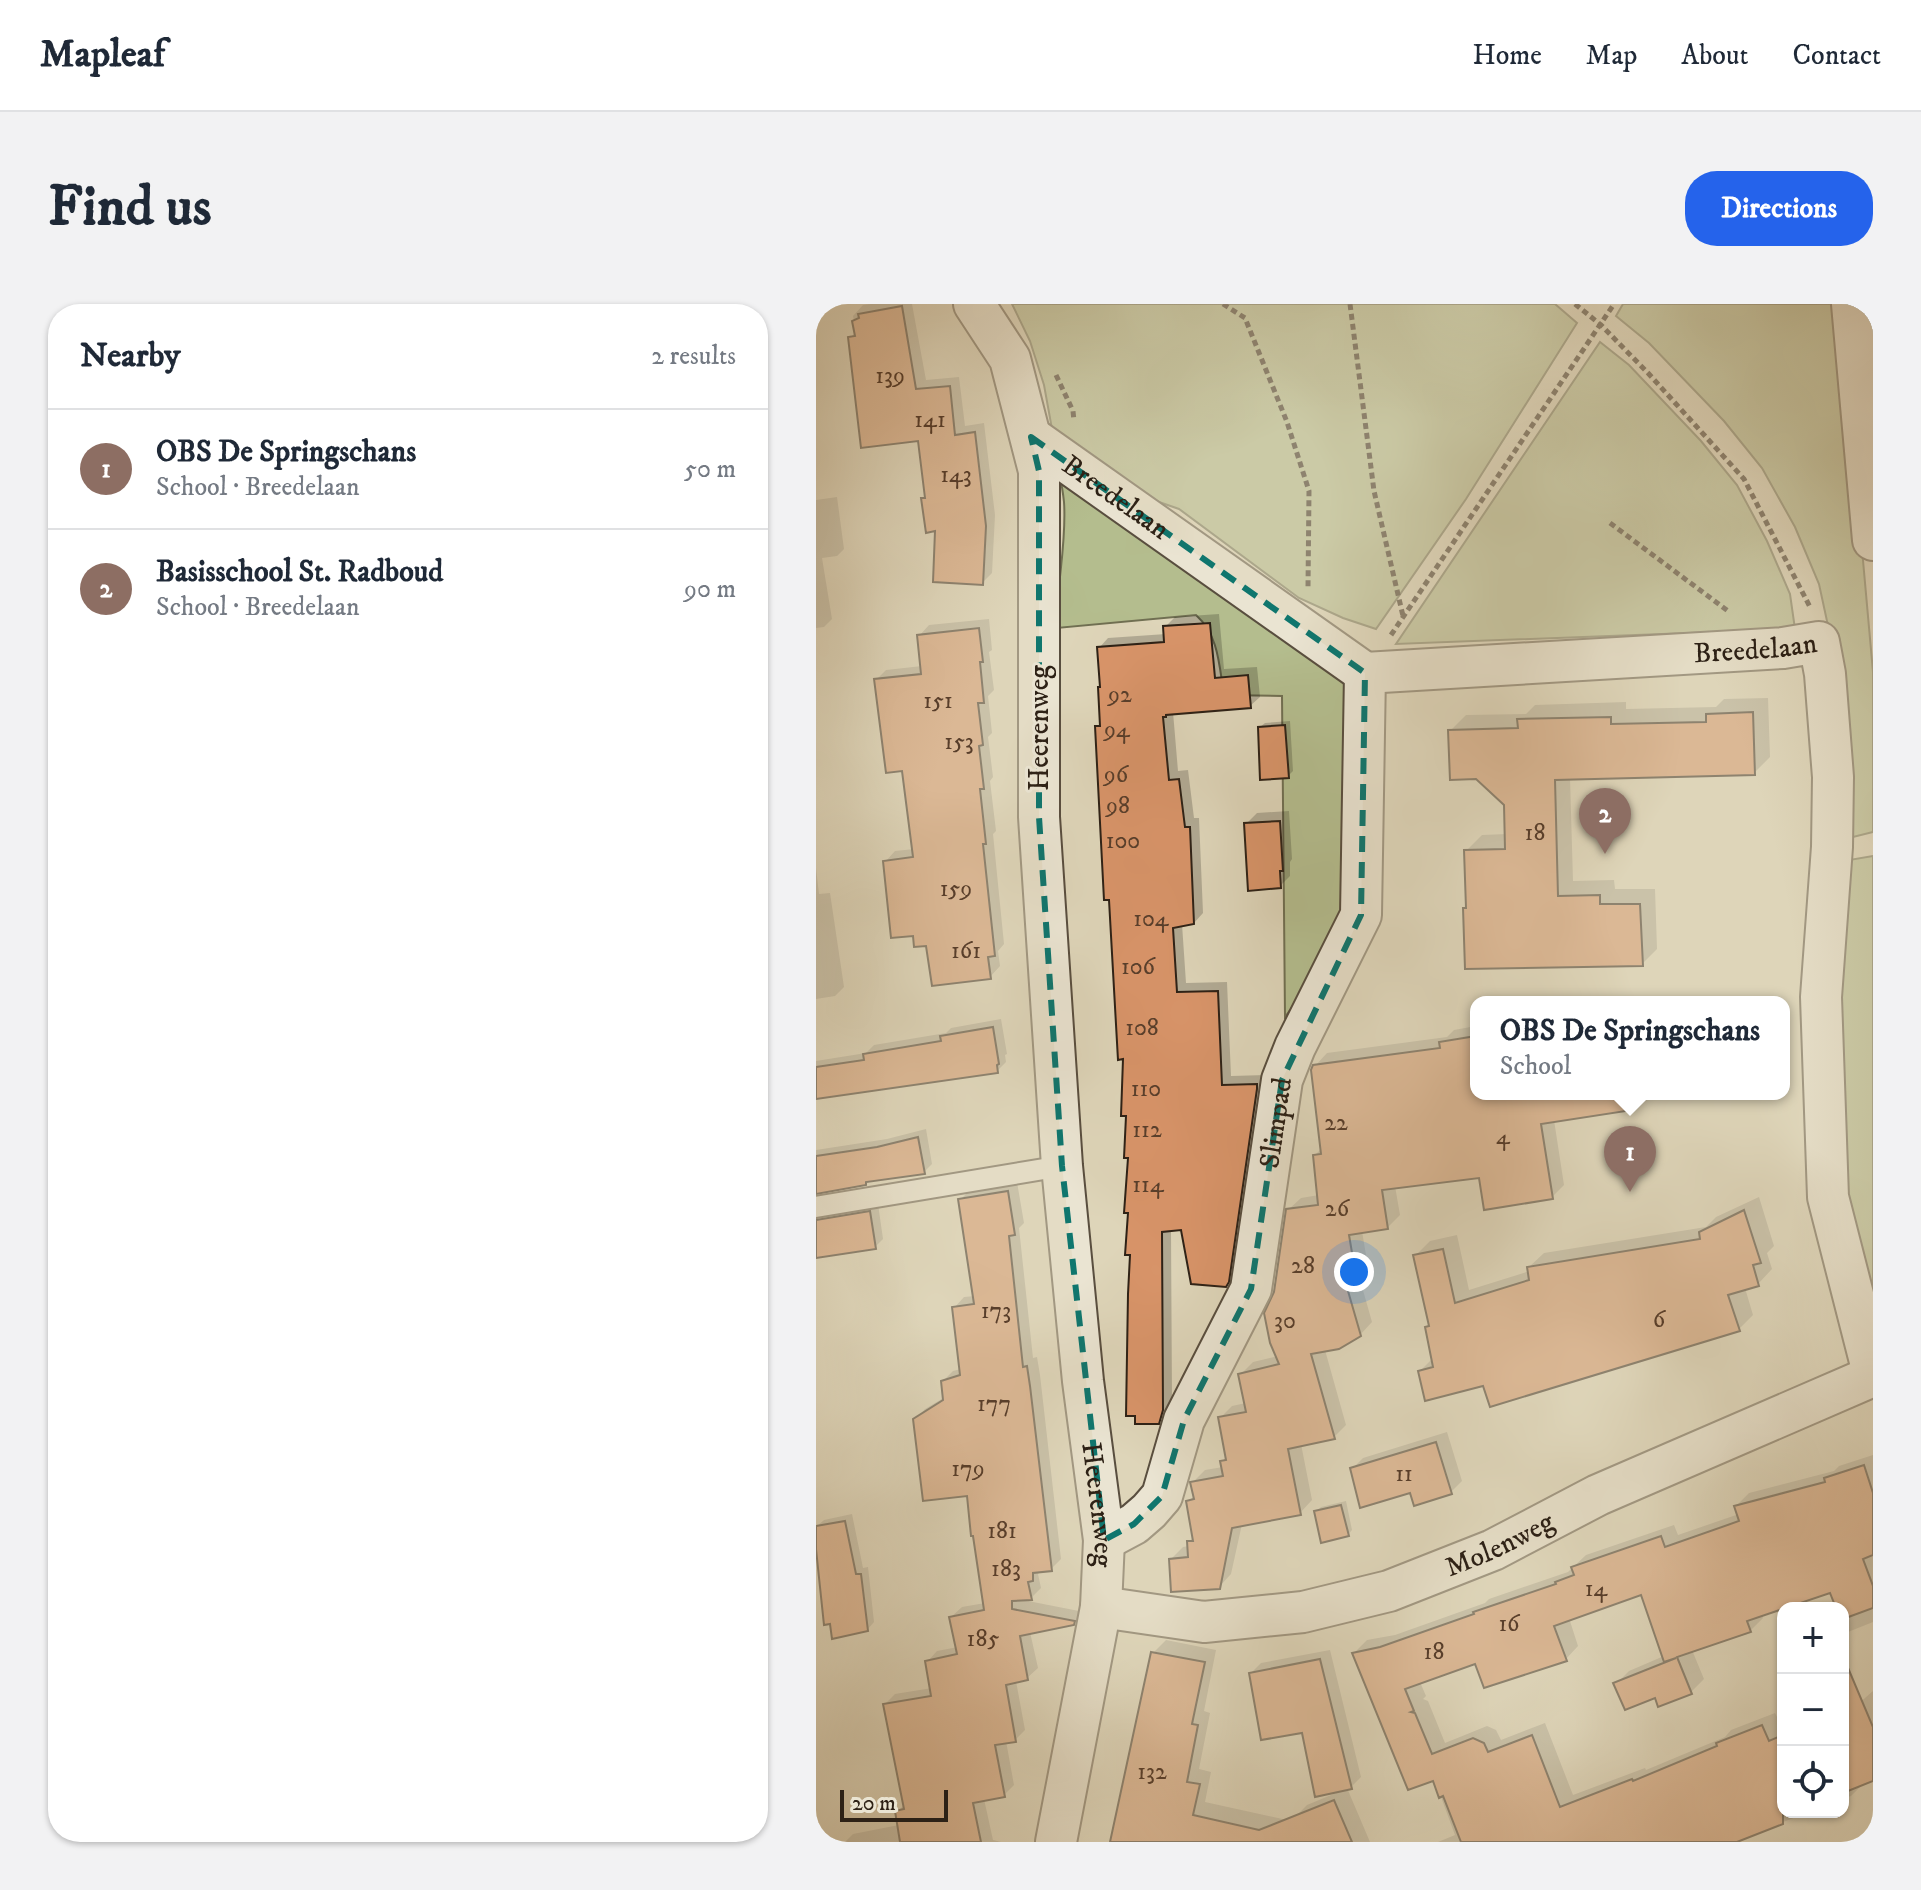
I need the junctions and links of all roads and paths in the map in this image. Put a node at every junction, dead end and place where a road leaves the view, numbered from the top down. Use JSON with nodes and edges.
{"nodes":[{"id":1,"x":974,"y":304,"type":"edge"},
{"id":2,"x":1223,"y":304,"type":"edge"},
{"id":3,"x":1350,"y":304,"type":"edge"},
{"id":4,"x":1575,"y":304,"type":"edge"},
{"id":5,"x":1614,"y":304,"type":"edge"},
{"id":6,"x":1852,"y":304,"type":"edge"},
{"id":7,"x":1601,"y":325,"type":"junction"},
{"id":8,"x":1031,"y":437,"type":"junction"},
{"id":9,"x":1610,"y":523,"type":"dead end"},
{"id":10,"x":1873,"y":540,"type":"edge"},
{"id":11,"x":1403,"y":617,"type":"junction"},
{"id":12,"x":1308,"y":633,"type":"junction"},
{"id":13,"x":1801,"y":645,"type":"junction"},
{"id":14,"x":1365,"y":673,"type":"junction"},
{"id":15,"x":1062,"y":1166,"type":"junction"},
{"id":16,"x":816,"y":1207,"type":"edge"},
{"id":17,"x":1873,"y":1375,"type":"edge"},
{"id":18,"x":1104,"y":1540,"type":"junction"},
{"id":19,"x":1101,"y":1607,"type":"junction"},
{"id":20,"x":1056,"y":1842,"type":"edge"}],
"edges":[{"from":1,"to":8,"type":"street","name":"Heerenweg"},
{"from":2,"to":12,"type":"path"},
{"from":3,"to":11,"type":"path"},
{"from":4,"to":7,"type":"path"},
{"from":5,"to":7,"type":"path"},
{"from":6,"to":10,"type":"street"},
{"from":7,"to":11,"type":"path"},
{"from":7,"to":13,"type":"path"},
{"from":8,"to":12,"type":"street","name":"Breedelaan"},
{"from":8,"to":15,"type":"street","name":"Heerenweg"},
{"from":9,"to":13,"type":"path"},
{"from":11,"to":14,"type":"path"},
{"from":12,"to":14,"type":"street","name":"Breedelaan"},
{"from":13,"to":14,"type":"street","name":"Breedelaan"},
{"from":13,"to":17,"type":"street","name":"Breedelaan"},
{"from":14,"to":18,"type":"street","name":"Slimpad"},
{"from":15,"to":16,"type":"lane"},
{"from":15,"to":18,"type":"street","name":"Heerenweg"},
{"from":17,"to":19,"type":"street","name":"Molenweg"},
{"from":18,"to":19,"type":"street","name":"Heerenweg"},
{"from":19,"to":20,"type":"street","name":"Heerenweg"}]}
